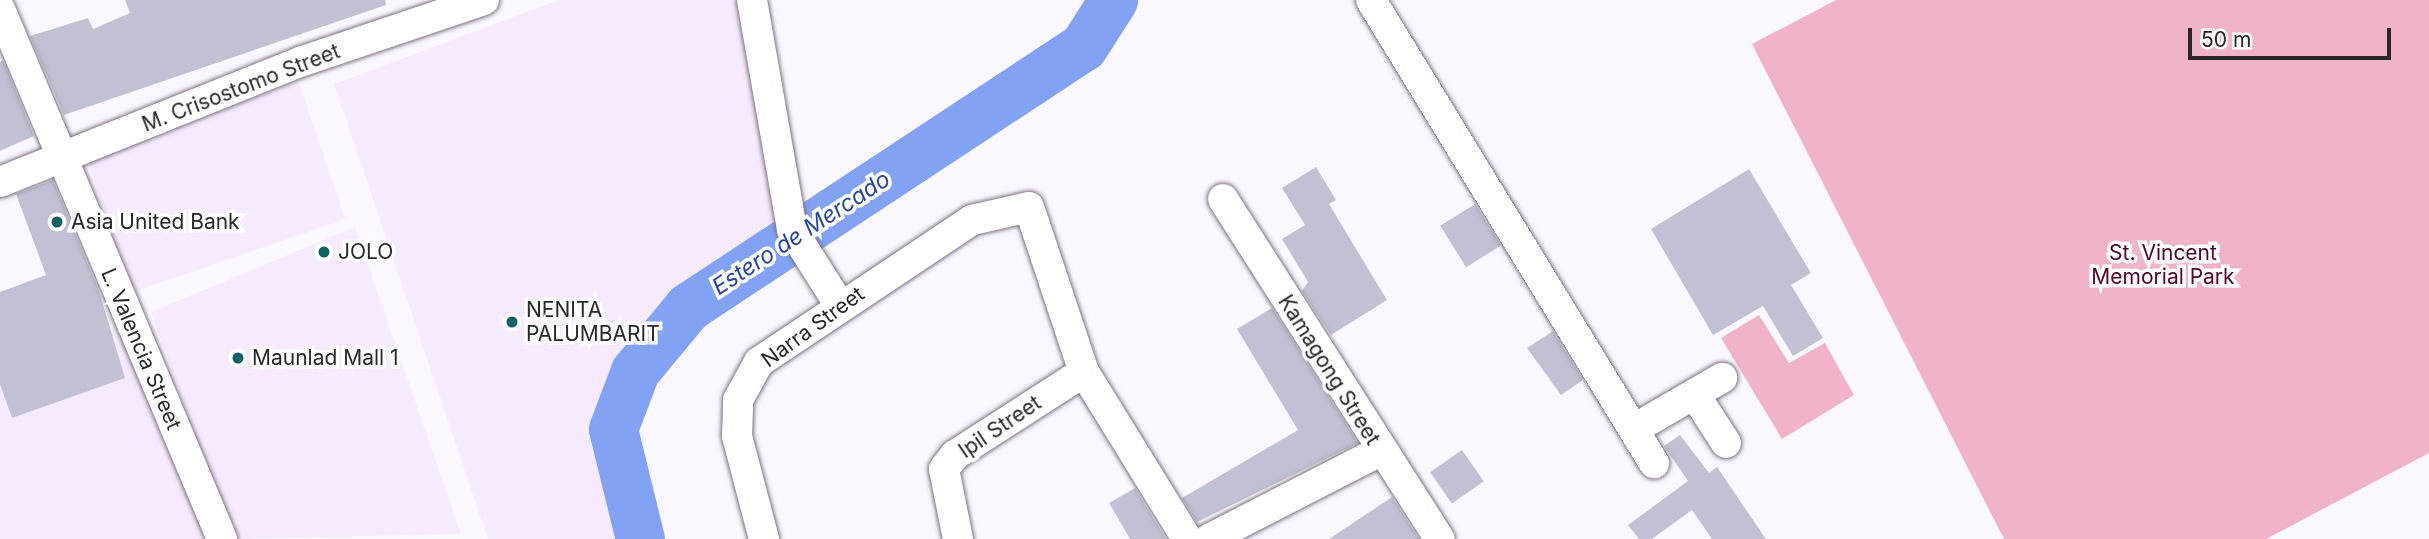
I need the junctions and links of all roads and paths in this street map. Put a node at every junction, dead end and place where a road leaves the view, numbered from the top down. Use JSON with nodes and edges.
{"nodes":[{"id":1,"x":484,"y":0,"type":"edge"},
{"id":2,"x":752,"y":0,"type":"edge"},
{"id":3,"x":1371,"y":0,"type":"edge"},
{"id":4,"x":0,"y":9,"type":"edge"},
{"id":5,"x":60,"y":159,"type":"junction"},
{"id":6,"x":0,"y":182,"type":"edge"},
{"id":7,"x":1223,"y":199,"type":"dead end"},
{"id":8,"x":839,"y":304,"type":"junction"},
{"id":9,"x":1084,"y":372,"type":"junction"},
{"id":10,"x":1721,"y":379,"type":"dead end"},
{"id":11,"x":1695,"y":396,"type":"junction"},
{"id":12,"x":1634,"y":429,"type":"junction"},
{"id":13,"x":1726,"y":443,"type":"dead end"},
{"id":14,"x":1380,"y":451,"type":"junction"},
{"id":15,"x":1654,"y":463,"type":"dead end"},
{"id":16,"x":222,"y":539,"type":"edge"},
{"id":17,"x":764,"y":539,"type":"edge"},
{"id":18,"x":958,"y":539,"type":"edge"},
{"id":19,"x":1188,"y":539,"type":"edge"},
{"id":20,"x":1209,"y":539,"type":"edge"},
{"id":21,"x":1440,"y":539,"type":"edge"}],
"edges":[{"from":1,"to":5,"type":"street","name":"M. Crisostomo Street"},
{"from":2,"to":8,"type":"street"},
{"from":3,"to":12,"type":"street"},
{"from":4,"to":5,"type":"street","name":"L. Valencia Street"},
{"from":5,"to":6,"type":"street","name":"M. Crisostomo Street"},
{"from":5,"to":16,"type":"street","name":"L. Valencia Street"},
{"from":7,"to":14,"type":"street","name":"Kamagong Street"},
{"from":8,"to":9,"type":"street","name":"Narra Street"},
{"from":8,"to":17,"type":"street","name":"Narra Street"},
{"from":9,"to":18,"type":"street","name":"Ipil Street"},
{"from":9,"to":19,"type":"street"},
{"from":10,"to":11,"type":"street"},
{"from":11,"to":12,"type":"street"},
{"from":11,"to":13,"type":"street"},
{"from":12,"to":15,"type":"street"},
{"from":14,"to":20,"type":"street"},
{"from":14,"to":21,"type":"street","name":"Kamagong Street"}]}
